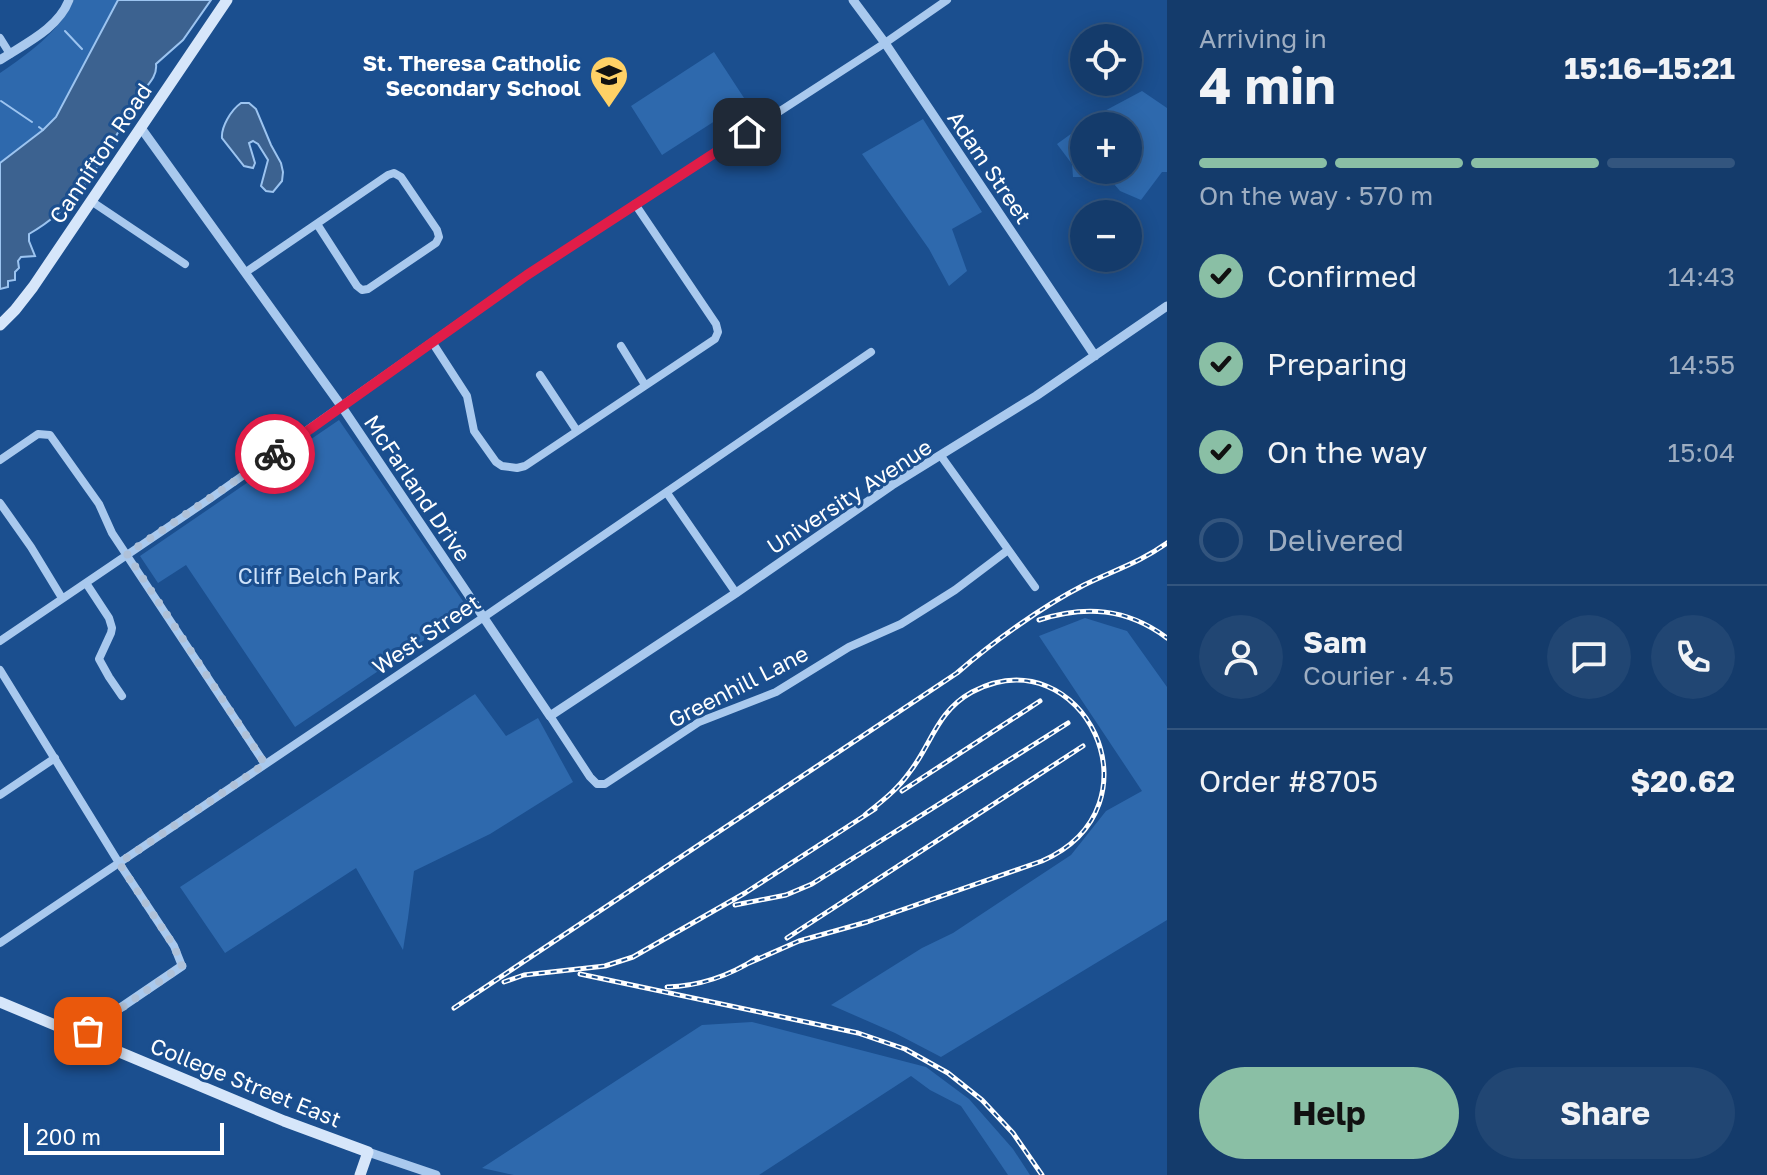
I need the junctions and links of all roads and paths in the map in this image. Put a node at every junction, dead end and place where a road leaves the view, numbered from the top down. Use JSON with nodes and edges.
{"nodes":[{"id":1,"x":69,"y":0,"type":"edge"},
{"id":2,"x":227,"y":0,"type":"edge"},
{"id":3,"x":853,"y":0,"type":"edge"},
{"id":4,"x":947,"y":0,"type":"edge"},
{"id":5,"x":0,"y":38,"type":"edge"},
{"id":6,"x":885,"y":43,"type":"junction"},
{"id":7,"x":10,"y":54,"type":"junction"},
{"id":8,"x":0,"y":60,"type":"edge"},
{"id":9,"x":141,"y":128,"type":"junction"},
{"id":10,"x":91,"y":201,"type":"junction"},
{"id":11,"x":635,"y":204,"type":"junction"},
{"id":12,"x":317,"y":224,"type":"junction"},
{"id":13,"x":185,"y":264,"type":"dead end"},
{"id":14,"x":246,"y":272,"type":"junction"},
{"id":15,"x":1167,"y":306,"type":"edge"},
{"id":16,"x":0,"y":325,"type":"edge"},
{"id":17,"x":432,"y":342,"type":"junction"},
{"id":18,"x":621,"y":346,"type":"dead end"},
{"id":19,"x":871,"y":352,"type":"dead end"},
{"id":20,"x":1095,"y":356,"type":"junction"},
{"id":21,"x":540,"y":375,"type":"dead end"},
{"id":22,"x":645,"y":385,"type":"junction"},
{"id":23,"x":342,"y":407,"type":"junction"},
{"id":24,"x":577,"y":431,"type":"junction"},
{"id":25,"x":941,"y":456,"type":"junction"},
{"id":26,"x":0,"y":460,"type":"edge"},
{"id":27,"x":667,"y":493,"type":"junction"},
{"id":28,"x":0,"y":503,"type":"edge"},
{"id":29,"x":1008,"y":550,"type":"junction"},
{"id":30,"x":127,"y":554,"type":"junction"},
{"id":31,"x":86,"y":583,"type":"junction"},
{"id":32,"x":1035,"y":587,"type":"dead end"},
{"id":33,"x":736,"y":593,"type":"junction"},
{"id":34,"x":62,"y":598,"type":"junction"},
{"id":35,"x":484,"y":617,"type":"junction"},
{"id":36,"x":0,"y":641,"type":"edge"},
{"id":37,"x":0,"y":670,"type":"edge"},
{"id":38,"x":122,"y":696,"type":"dead end"},
{"id":39,"x":550,"y":716,"type":"junction"},
{"id":40,"x":55,"y":758,"type":"junction"},
{"id":41,"x":265,"y":764,"type":"junction"},
{"id":42,"x":0,"y":795,"type":"edge"},
{"id":43,"x":119,"y":863,"type":"junction"},
{"id":44,"x":0,"y":943,"type":"edge"},
{"id":45,"x":182,"y":966,"type":"joint"},
{"id":46,"x":0,"y":1002,"type":"edge"},
{"id":47,"x":79,"y":1036,"type":"junction"},
{"id":48,"x":368,"y":1152,"type":"junction"},
{"id":49,"x":360,"y":1175,"type":"edge"},
{"id":50,"x":436,"y":1175,"type":"edge"}],
"edges":[{"from":1,"to":7,"type":"street"},
{"from":2,"to":9,"type":"main road","name":"Cannifton Road"},
{"from":3,"to":6,"type":"street","name":"Adam Street"},
{"from":4,"to":6,"type":"street"},
{"from":5,"to":7,"type":"street"},
{"from":6,"to":11,"type":"street"},
{"from":6,"to":20,"type":"street","name":"Adam Street"},
{"from":7,"to":8,"type":"street"},
{"from":9,"to":10,"type":"main road","name":"Cannifton Road"},
{"from":9,"to":14,"type":"street","name":"McFarland Drive"},
{"from":10,"to":13,"type":"street"},
{"from":10,"to":16,"type":"main road","name":"Cannifton Road"},
{"from":11,"to":17,"type":"street"},
{"from":11,"to":22,"type":"street"},
{"from":12,"to":12,"type":"street"},
{"from":12,"to":14,"type":"street"},
{"from":14,"to":23,"type":"street","name":"McFarland Drive"},
{"from":15,"to":20,"type":"street","name":"University Avenue"},
{"from":17,"to":23,"type":"street"},
{"from":17,"to":24,"type":"street"},
{"from":18,"to":22,"type":"street"},
{"from":19,"to":27,"type":"street","name":"West Street"},
{"from":20,"to":25,"type":"street","name":"University Avenue"},
{"from":21,"to":24,"type":"street"},
{"from":22,"to":24,"type":"street"},
{"from":23,"to":30,"type":"street"},
{"from":23,"to":35,"type":"street","name":"McFarland Drive"},
{"from":25,"to":29,"type":"street"},
{"from":25,"to":33,"type":"street","name":"University Avenue"},
{"from":26,"to":30,"type":"street"},
{"from":27,"to":33,"type":"street"},
{"from":27,"to":35,"type":"street","name":"West Street"},
{"from":28,"to":34,"type":"street"},
{"from":29,"to":32,"type":"street"},
{"from":29,"to":39,"type":"street","name":"Greenhill Lane"},
{"from":30,"to":31,"type":"street"},
{"from":30,"to":41,"type":"street"},
{"from":31,"to":34,"type":"street"},
{"from":31,"to":38,"type":"street"},
{"from":33,"to":39,"type":"street","name":"University Avenue"},
{"from":34,"to":36,"type":"street"},
{"from":35,"to":39,"type":"street","name":"McFarland Drive"},
{"from":35,"to":41,"type":"street","name":"West Street"},
{"from":37,"to":40,"type":"street"},
{"from":40,"to":42,"type":"street"},
{"from":40,"to":43,"type":"street"},
{"from":41,"to":43,"type":"street","name":"West Street"},
{"from":43,"to":44,"type":"street","name":"West Street"},
{"from":43,"to":45,"type":"street"},
{"from":45,"to":47,"type":"street"},
{"from":46,"to":47,"type":"main road","name":"College Street East"},
{"from":47,"to":48,"type":"main road","name":"College Street East"},
{"from":48,"to":49,"type":"main road"},
{"from":48,"to":50,"type":"street","name":"College Street East"}]}
